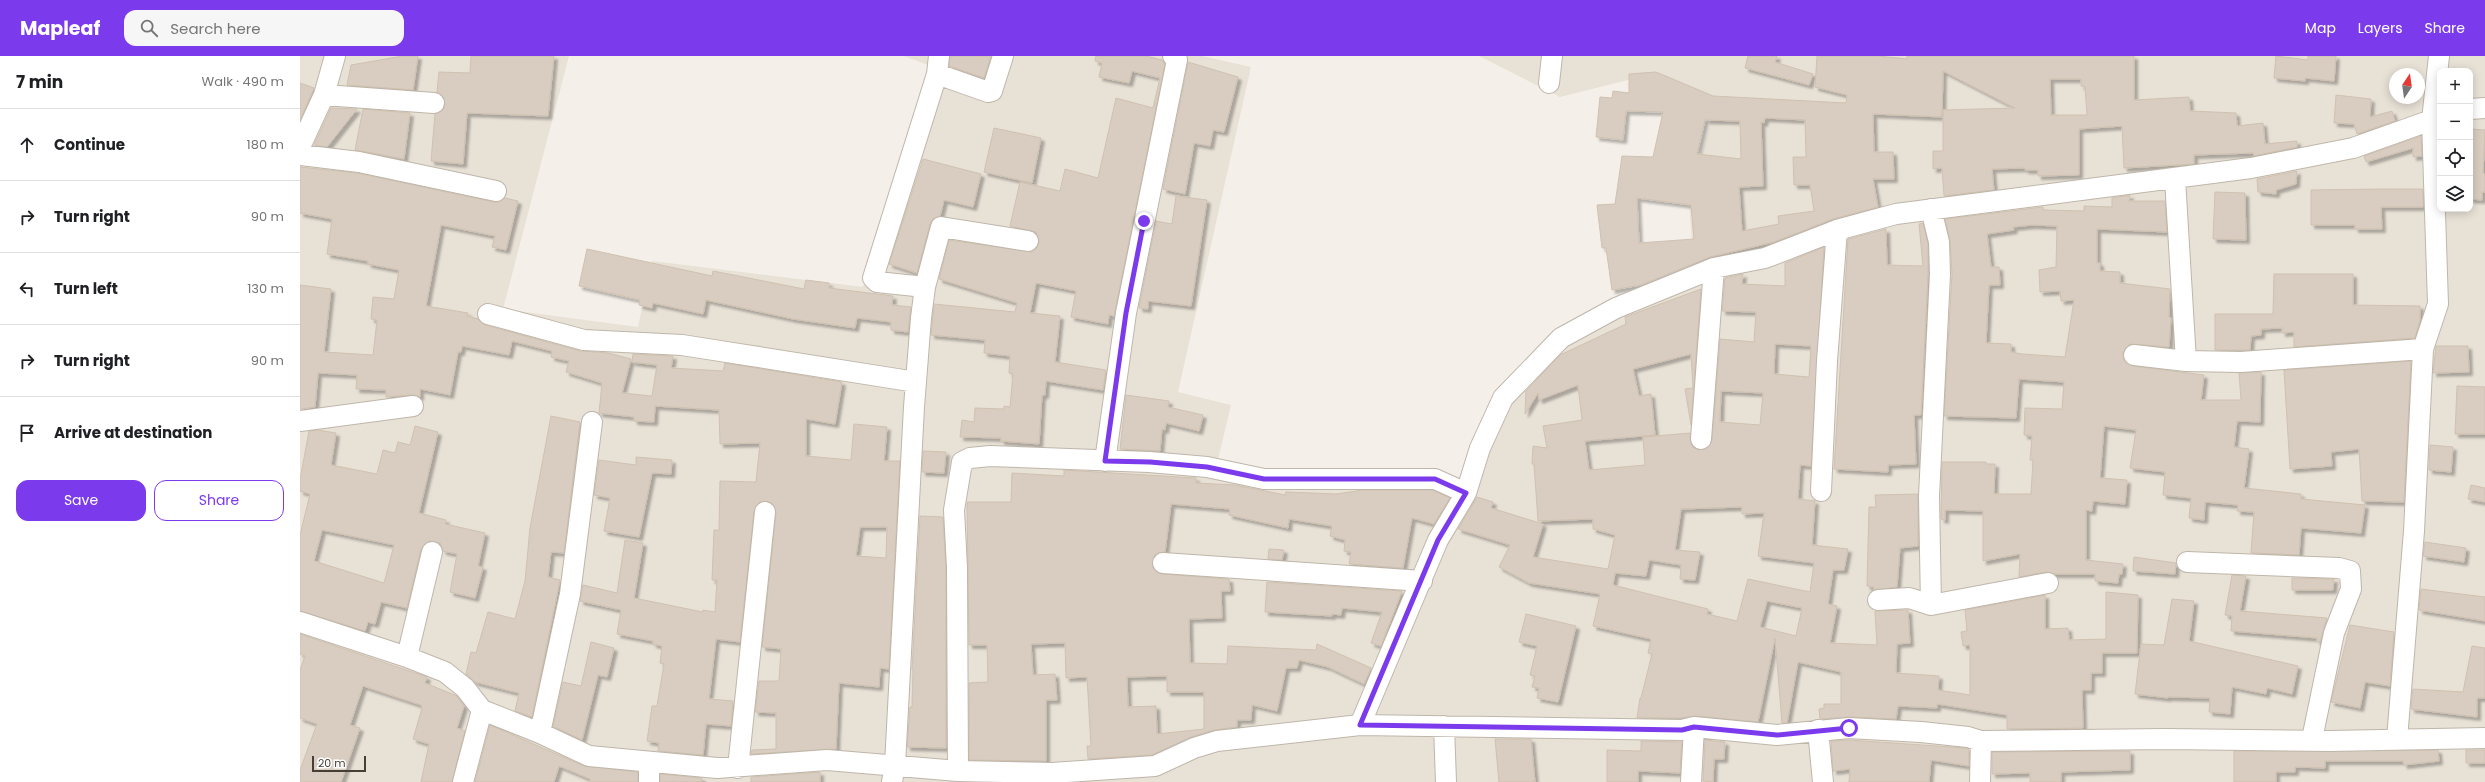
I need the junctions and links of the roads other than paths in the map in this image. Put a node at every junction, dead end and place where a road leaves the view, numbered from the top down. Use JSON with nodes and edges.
{"nodes":[{"id":1,"x":335,"y":56,"type":"edge"},
{"id":2,"x":1004,"y":56,"type":"edge"},
{"id":3,"x":1173,"y":56,"type":"edge"},
{"id":4,"x":1552,"y":56,"type":"edge"},
{"id":5,"x":2439,"y":56,"type":"edge"},
{"id":6,"x":938,"y":65,"type":"edge"},
{"id":7,"x":1549,"y":83,"type":"dead end"},
{"id":8,"x":324,"y":95,"type":"junction"},
{"id":9,"x":434,"y":103,"type":"dead end"},
{"id":10,"x":2485,"y":108,"type":"edge"},
{"id":11,"x":2473,"y":109,"type":"edge"},
{"id":12,"x":2436,"y":118,"type":"edge"},
{"id":13,"x":300,"y":148,"type":"edge"},
{"id":14,"x":300,"y":155,"type":"edge"},
{"id":15,"x":2175,"y":179,"type":"junction"},
{"id":16,"x":496,"y":191,"type":"dead end"},
{"id":17,"x":1931,"y":209,"type":"junction"},
{"id":18,"x":1837,"y":230,"type":"junction"},
{"id":19,"x":1028,"y":241,"type":"dead end"},
{"id":20,"x":1714,"y":268,"type":"junction"},
{"id":21,"x":925,"y":287,"type":"junction"},
{"id":22,"x":488,"y":314,"type":"dead end"},
{"id":23,"x":2423,"y":349,"type":"junction"},
{"id":24,"x":2134,"y":355,"type":"dead end"},
{"id":25,"x":2186,"y":361,"type":"junction"},
{"id":26,"x":916,"y":382,"type":"junction"},
{"id":27,"x":413,"y":406,"type":"dead end"},
{"id":28,"x":300,"y":421,"type":"edge"},
{"id":29,"x":592,"y":422,"type":"dead end"},
{"id":30,"x":1701,"y":439,"type":"dead end"},
{"id":31,"x":1105,"y":461,"type":"junction"},
{"id":32,"x":1821,"y":491,"type":"dead end"},
{"id":33,"x":1466,"y":493,"type":"junction"},
{"id":34,"x":765,"y":512,"type":"dead end"},
{"id":35,"x":432,"y":552,"type":"dead end"},
{"id":36,"x":2187,"y":562,"type":"dead end"},
{"id":37,"x":1163,"y":563,"type":"dead end"},
{"id":38,"x":1422,"y":581,"type":"junction"},
{"id":39,"x":2048,"y":583,"type":"dead end"},
{"id":40,"x":1878,"y":600,"type":"dead end"},
{"id":41,"x":1931,"y":605,"type":"junction"},
{"id":42,"x":300,"y":622,"type":"edge"},
{"id":43,"x":407,"y":657,"type":"junction"},
{"id":44,"x":482,"y":710,"type":"junction"},
{"id":45,"x":1360,"y":725,"type":"junction"},
{"id":46,"x":1444,"y":726,"type":"junction"},
{"id":47,"x":1694,"y":727,"type":"junction"},
{"id":48,"x":1818,"y":730,"type":"junction"},
{"id":49,"x":540,"y":733,"type":"junction"},
{"id":50,"x":2485,"y":738,"type":"edge"},
{"id":51,"x":2397,"y":739,"type":"junction"},
{"id":52,"x":2312,"y":740,"type":"junction"},
{"id":53,"x":1981,"y":741,"type":"junction"},
{"id":54,"x":649,"y":762,"type":"junction"},
{"id":55,"x":738,"y":768,"type":"junction"},
{"id":56,"x":958,"y":771,"type":"junction"},
{"id":57,"x":894,"y":773,"type":"edge"},
{"id":58,"x":463,"y":782,"type":"edge"},
{"id":59,"x":650,"y":782,"type":"edge"},
{"id":60,"x":1446,"y":782,"type":"edge"},
{"id":61,"x":1691,"y":782,"type":"edge"},
{"id":62,"x":1823,"y":782,"type":"edge"},
{"id":63,"x":1980,"y":782,"type":"edge"}],
"edges":[{"from":1,"to":8,"type":"street"},
{"from":2,"to":6,"type":"street"},
{"from":3,"to":31,"type":"street"},
{"from":4,"to":7,"type":"street"},
{"from":5,"to":12,"type":"street"},
{"from":6,"to":21,"type":"street"},
{"from":8,"to":9,"type":"street"},
{"from":8,"to":13,"type":"street"},
{"from":10,"to":11,"type":"street"},
{"from":12,"to":15,"type":"street"},
{"from":12,"to":23,"type":"street"},
{"from":14,"to":16,"type":"street"},
{"from":15,"to":17,"type":"street"},
{"from":15,"to":25,"type":"street"},
{"from":17,"to":18,"type":"street"},
{"from":17,"to":41,"type":"street"},
{"from":18,"to":20,"type":"street"},
{"from":18,"to":32,"type":"street"},
{"from":19,"to":21,"type":"street"},
{"from":20,"to":30,"type":"street"},
{"from":20,"to":33,"type":"street"},
{"from":21,"to":26,"type":"street"},
{"from":22,"to":26,"type":"street"},
{"from":23,"to":25,"type":"street"},
{"from":23,"to":51,"type":"street"},
{"from":24,"to":25,"type":"street"},
{"from":26,"to":57,"type":"street"},
{"from":27,"to":28,"type":"street"},
{"from":29,"to":49,"type":"street"},
{"from":31,"to":33,"type":"street"},
{"from":31,"to":56,"type":"street"},
{"from":33,"to":38,"type":"street"},
{"from":34,"to":55,"type":"street"},
{"from":35,"to":43,"type":"street"},
{"from":36,"to":52,"type":"street"},
{"from":37,"to":38,"type":"street"},
{"from":38,"to":45,"type":"street"},
{"from":39,"to":41,"type":"street"},
{"from":40,"to":41,"type":"street"},
{"from":42,"to":43,"type":"street"},
{"from":43,"to":44,"type":"street"},
{"from":44,"to":49,"type":"street"},
{"from":44,"to":58,"type":"street"},
{"from":45,"to":46,"type":"street"},
{"from":45,"to":56,"type":"street"},
{"from":46,"to":47,"type":"street"},
{"from":46,"to":60,"type":"street"},
{"from":47,"to":48,"type":"street"},
{"from":47,"to":61,"type":"street"},
{"from":48,"to":53,"type":"street"},
{"from":48,"to":62,"type":"street"},
{"from":49,"to":54,"type":"street"},
{"from":50,"to":51,"type":"street"},
{"from":51,"to":52,"type":"street"},
{"from":52,"to":53,"type":"street"},
{"from":53,"to":63,"type":"street"},
{"from":54,"to":55,"type":"street"},
{"from":54,"to":59,"type":"street"},
{"from":55,"to":57,"type":"street"},
{"from":56,"to":57,"type":"street"}]}
